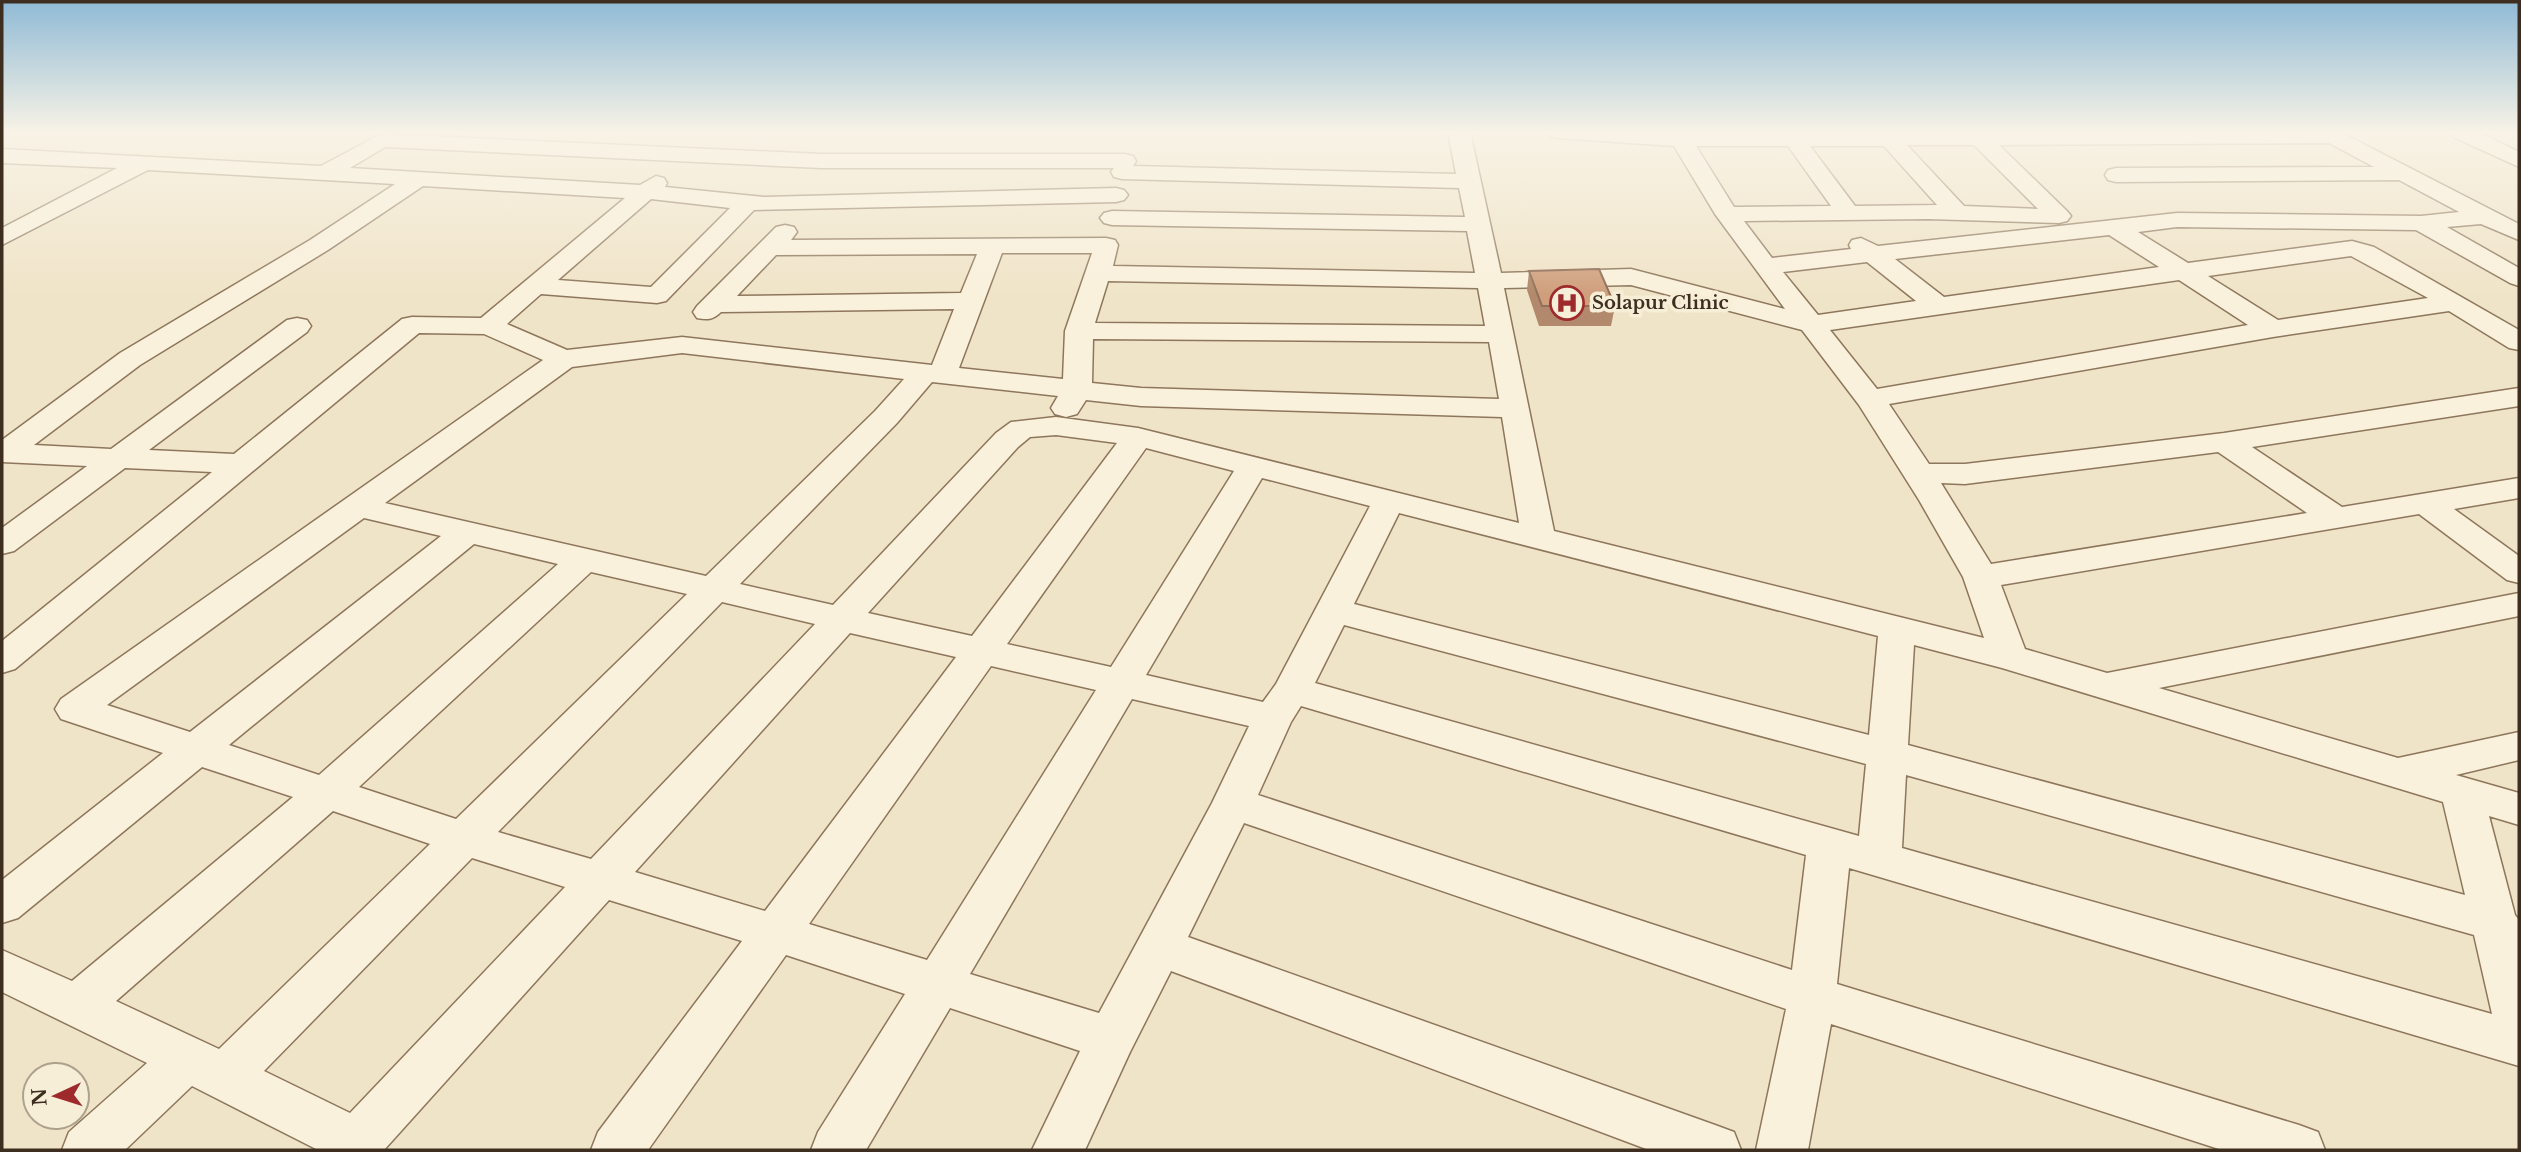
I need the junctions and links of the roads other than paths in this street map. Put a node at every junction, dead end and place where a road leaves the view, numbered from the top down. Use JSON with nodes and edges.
{"nodes":[{"id":1,"x":101,"y":186,"type":"edge"},
{"id":2,"x":408,"y":186,"type":"edge"},
{"id":3,"x":520,"y":186,"type":"edge"},
{"id":4,"x":653,"y":186,"type":"edge"},
{"id":5,"x":1026,"y":186,"type":"edge"},
{"id":6,"x":1119,"y":186,"type":"edge"},
{"id":7,"x":1180,"y":186,"type":"edge"},
{"id":8,"x":1470,"y":186,"type":"edge"},
{"id":9,"x":1710,"y":186,"type":"edge"},
{"id":10,"x":1828,"y":186,"type":"edge"},
{"id":11,"x":1932,"y":186,"type":"edge"},
{"id":12,"x":2028,"y":186,"type":"edge"},
{"id":13,"x":2131,"y":186,"type":"edge"},
{"id":14,"x":2427,"y":186,"type":"edge"},
{"id":15,"x":646,"y":192,"type":"junction"},
{"id":16,"x":749,"y":202,"type":"junction"},
{"id":17,"x":814,"y":203,"type":"junction"},
{"id":18,"x":1822,"y":213,"type":"junction"},
{"id":19,"x":1848,"y":213,"type":"junction"},
{"id":20,"x":1957,"y":213,"type":"junction"},
{"id":21,"x":1727,"y":214,"type":"junction"},
{"id":22,"x":2059,"y":216,"type":"junction"},
{"id":23,"x":2177,"y":220,"type":"junction"},
{"id":24,"x":2320,"y":220,"type":"junction"},
{"id":25,"x":2421,"y":223,"type":"junction"},
{"id":26,"x":2505,"y":223,"type":"edge"},
{"id":27,"x":1478,"y":225,"type":"junction"},
{"id":28,"x":2112,"y":226,"type":"junction"},
{"id":29,"x":2,"y":238,"type":"edge"},
{"id":30,"x":1106,"y":245,"type":"junction"},
{"id":31,"x":992,"y":246,"type":"junction"},
{"id":32,"x":769,"y":248,"type":"junction"},
{"id":33,"x":2359,"y":249,"type":"junction"},
{"id":34,"x":1871,"y":253,"type":"junction"},
{"id":35,"x":1766,"y":265,"type":"junction"},
{"id":36,"x":2184,"y":272,"type":"junction"},
{"id":37,"x":1099,"y":273,"type":"junction"},
{"id":38,"x":2519,"y":278,"type":"edge"},
{"id":39,"x":1491,"y":281,"type":"junction"},
{"id":40,"x":535,"y":286,"type":"junction"},
{"id":41,"x":972,"y":301,"type":"junction"},
{"id":42,"x":2454,"y":302,"type":"junction"},
{"id":43,"x":714,"y":304,"type":"junction"},
{"id":44,"x":1938,"y":306,"type":"junction"},
{"id":45,"x":1812,"y":324,"type":"junction"},
{"id":46,"x":297,"y":326,"type":"dead end"},
{"id":47,"x":488,"y":326,"type":"junction"},
{"id":48,"x":2273,"y":329,"type":"junction"},
{"id":49,"x":1079,"y":331,"type":"junction"},
{"id":50,"x":1501,"y":334,"type":"junction"},
{"id":51,"x":2519,"y":342,"type":"edge"},
{"id":52,"x":674,"y":344,"type":"junction"},
{"id":53,"x":565,"y":359,"type":"junction"},
{"id":54,"x":933,"y":375,"type":"junction"},
{"id":55,"x":1077,"y":390,"type":"junction"},
{"id":56,"x":2519,"y":397,"type":"edge"},
{"id":57,"x":1869,"y":399,"type":"junction"},
{"id":58,"x":1516,"y":408,"type":"junction"},
{"id":59,"x":1056,"y":426,"type":"junction"},
{"id":60,"x":1138,"y":437,"type":"junction"},
{"id":61,"x":2224,"y":442,"type":"junction"},
{"id":62,"x":3,"y":453,"type":"edge"},
{"id":63,"x":114,"y":459,"type":"junction"},
{"id":64,"x":241,"y":464,"type":"junction"},
{"id":65,"x":1253,"y":466,"type":"junction"},
{"id":66,"x":1921,"y":473,"type":"junction"},
{"id":67,"x":2519,"y":488,"type":"edge"},
{"id":68,"x":1389,"y":500,"type":"junction"},
{"id":69,"x":2426,"y":503,"type":"junction"},
{"id":70,"x":358,"y":507,"type":"junction"},
{"id":71,"x":2336,"y":518,"type":"junction"},
{"id":72,"x":467,"y":533,"type":"junction"},
{"id":73,"x":1539,"y":540,"type":"junction"},
{"id":74,"x":2,"y":544,"type":"edge"},
{"id":75,"x":583,"y":560,"type":"junction"},
{"id":76,"x":2519,"y":572,"type":"edge"},
{"id":77,"x":1982,"y":577,"type":"junction"},
{"id":78,"x":712,"y":590,"type":"junction"},
{"id":79,"x":2519,"y":604,"type":"edge"},
{"id":80,"x":1333,"y":610,"type":"junction"},
{"id":81,"x":840,"y":618,"type":"junction"},
{"id":82,"x":1897,"y":629,"type":"junction"},
{"id":83,"x":982,"y":650,"type":"junction"},
{"id":84,"x":2009,"y":657,"type":"junction"},
{"id":85,"x":2,"y":660,"type":"edge"},
{"id":86,"x":1120,"y":681,"type":"junction"},
{"id":87,"x":2106,"y":686,"type":"junction"},
{"id":88,"x":1282,"y":704,"type":"junction"},
{"id":89,"x":2519,"y":746,"type":"edge"},
{"id":90,"x":195,"y":749,"type":"junction"},
{"id":91,"x":1885,"y":754,"type":"junction"},
{"id":92,"x":2396,"y":772,"type":"junction"},
{"id":93,"x":2462,"y":792,"type":"junction"},
{"id":94,"x":326,"y":793,"type":"junction"},
{"id":95,"x":1233,"y":803,"type":"junction"},
{"id":96,"x":2519,"y":809,"type":"edge"},
{"id":97,"x":465,"y":839,"type":"junction"},
{"id":98,"x":1829,"y":845,"type":"junction"},
{"id":99,"x":1879,"y":860,"type":"junction"},
{"id":100,"x":602,"y":879,"type":"junction"},
{"id":101,"x":2,"y":905,"type":"edge"},
{"id":102,"x":777,"y":933,"type":"junction"},
{"id":103,"x":2507,"y":938,"type":"edge"},
{"id":104,"x":1160,"y":947,"type":"junction"},
{"id":105,"x":2,"y":970,"type":"edge"},
{"id":106,"x":936,"y":984,"type":"junction"},
{"id":107,"x":1812,"y":997,"type":"junction"},
{"id":108,"x":77,"y":1006,"type":"junction"},
{"id":109,"x":2519,"y":1024,"type":"edge"},
{"id":110,"x":1111,"y":1039,"type":"junction"},
{"id":111,"x":2519,"y":1044,"type":"edge"},
{"id":112,"x":206,"y":1067,"type":"junction"},
{"id":113,"x":353,"y":1147,"type":"edge"},
{"id":114,"x":1070,"y":1147,"type":"edge"},
{"id":115,"x":88,"y":1150,"type":"edge"},
{"id":116,"x":617,"y":1150,"type":"edge"},
{"id":117,"x":837,"y":1150,"type":"edge"},
{"id":118,"x":1715,"y":1150,"type":"edge"},
{"id":119,"x":1782,"y":1150,"type":"edge"},
{"id":120,"x":2299,"y":1150,"type":"edge"}],
"edges":[{"from":1,"to":29,"type":"street"},
{"from":2,"to":62,"type":"street"},
{"from":3,"to":15,"type":"street"},
{"from":4,"to":15,"type":"street"},
{"from":5,"to":17,"type":"street"},
{"from":6,"to":30,"type":"street"},
{"from":7,"to":27,"type":"street"},
{"from":8,"to":27,"type":"street"},
{"from":9,"to":21,"type":"street"},
{"from":10,"to":19,"type":"street"},
{"from":11,"to":20,"type":"street"},
{"from":12,"to":22,"type":"street"},
{"from":13,"to":23,"type":"street"},
{"from":14,"to":26,"type":"street"},
{"from":15,"to":16,"type":"street"},
{"from":15,"to":40,"type":"street"},
{"from":16,"to":17,"type":"street"},
{"from":16,"to":40,"type":"street"},
{"from":17,"to":32,"type":"street"},
{"from":18,"to":19,"type":"street"},
{"from":18,"to":21,"type":"street"},
{"from":18,"to":34,"type":"street"},
{"from":19,"to":20,"type":"street"},
{"from":20,"to":22,"type":"street"},
{"from":21,"to":35,"type":"street"},
{"from":22,"to":23,"type":"street"},
{"from":23,"to":24,"type":"street"},
{"from":23,"to":28,"type":"street"},
{"from":24,"to":25,"type":"street"},
{"from":24,"to":33,"type":"street"},
{"from":25,"to":26,"type":"street"},
{"from":25,"to":38,"type":"street"},
{"from":27,"to":39,"type":"street"},
{"from":28,"to":34,"type":"street"},
{"from":28,"to":36,"type":"street"},
{"from":30,"to":31,"type":"street"},
{"from":30,"to":37,"type":"street"},
{"from":31,"to":32,"type":"street"},
{"from":31,"to":41,"type":"street"},
{"from":32,"to":43,"type":"street"},
{"from":33,"to":36,"type":"street"},
{"from":33,"to":42,"type":"street"},
{"from":34,"to":35,"type":"street"},
{"from":34,"to":44,"type":"street"},
{"from":35,"to":45,"type":"street"},
{"from":36,"to":44,"type":"street"},
{"from":36,"to":48,"type":"street"},
{"from":37,"to":39,"type":"street"},
{"from":37,"to":49,"type":"street"},
{"from":39,"to":45,"type":"street"},
{"from":39,"to":50,"type":"street"},
{"from":40,"to":47,"type":"street"},
{"from":41,"to":43,"type":"street"},
{"from":41,"to":54,"type":"street"},
{"from":42,"to":48,"type":"street"},
{"from":42,"to":51,"type":"street"},
{"from":43,"to":52,"type":"street"},
{"from":44,"to":45,"type":"street"},
{"from":45,"to":57,"type":"street"},
{"from":46,"to":63,"type":"street"},
{"from":47,"to":53,"type":"street"},
{"from":47,"to":64,"type":"street"},
{"from":48,"to":57,"type":"street"},
{"from":49,"to":50,"type":"street"},
{"from":49,"to":55,"type":"street"},
{"from":50,"to":58,"type":"street"},
{"from":52,"to":53,"type":"street"},
{"from":52,"to":54,"type":"street"},
{"from":53,"to":70,"type":"street"},
{"from":54,"to":55,"type":"street"},
{"from":54,"to":78,"type":"street"},
{"from":55,"to":58,"type":"street"},
{"from":55,"to":59,"type":"street"},
{"from":56,"to":61,"type":"street"},
{"from":57,"to":66,"type":"street"},
{"from":58,"to":73,"type":"street"},
{"from":59,"to":60,"type":"street"},
{"from":59,"to":81,"type":"street"},
{"from":60,"to":65,"type":"street"},
{"from":60,"to":83,"type":"street"},
{"from":61,"to":66,"type":"street"},
{"from":61,"to":71,"type":"street"},
{"from":62,"to":63,"type":"street"},
{"from":63,"to":64,"type":"street"},
{"from":63,"to":74,"type":"street"},
{"from":64,"to":85,"type":"street"},
{"from":65,"to":68,"type":"street"},
{"from":65,"to":86,"type":"street"},
{"from":66,"to":77,"type":"street"},
{"from":67,"to":69,"type":"street"},
{"from":68,"to":73,"type":"street"},
{"from":68,"to":80,"type":"street"},
{"from":69,"to":71,"type":"street"},
{"from":69,"to":76,"type":"street"},
{"from":70,"to":72,"type":"street"},
{"from":70,"to":90,"type":"street"},
{"from":71,"to":77,"type":"street"},
{"from":72,"to":75,"type":"street"},
{"from":72,"to":90,"type":"street"},
{"from":73,"to":82,"type":"street"},
{"from":75,"to":78,"type":"street"},
{"from":75,"to":94,"type":"street"},
{"from":77,"to":84,"type":"street"},
{"from":78,"to":81,"type":"street"},
{"from":78,"to":97,"type":"street"},
{"from":79,"to":87,"type":"street"},
{"from":80,"to":88,"type":"street"},
{"from":80,"to":91,"type":"street"},
{"from":81,"to":83,"type":"street"},
{"from":81,"to":100,"type":"street"},
{"from":82,"to":84,"type":"street"},
{"from":82,"to":91,"type":"street"},
{"from":83,"to":86,"type":"street"},
{"from":83,"to":102,"type":"street"},
{"from":84,"to":87,"type":"street"},
{"from":86,"to":88,"type":"street"},
{"from":86,"to":106,"type":"street"},
{"from":87,"to":92,"type":"street"},
{"from":88,"to":95,"type":"street"},
{"from":88,"to":98,"type":"street"},
{"from":89,"to":92,"type":"street"},
{"from":90,"to":94,"type":"street"},
{"from":90,"to":101,"type":"street"},
{"from":91,"to":99,"type":"street"},
{"from":91,"to":103,"type":"street"},
{"from":92,"to":93,"type":"street"},
{"from":93,"to":96,"type":"street"},
{"from":93,"to":103,"type":"street"},
{"from":94,"to":97,"type":"street"},
{"from":94,"to":108,"type":"street"},
{"from":95,"to":104,"type":"street"},
{"from":95,"to":107,"type":"street"},
{"from":97,"to":100,"type":"street"},
{"from":97,"to":112,"type":"street"},
{"from":98,"to":99,"type":"street"},
{"from":98,"to":107,"type":"street"},
{"from":99,"to":111,"type":"street"},
{"from":100,"to":102,"type":"street"},
{"from":100,"to":113,"type":"street"},
{"from":102,"to":106,"type":"street"},
{"from":102,"to":116,"type":"street"},
{"from":103,"to":109,"type":"street"},
{"from":104,"to":110,"type":"street"},
{"from":104,"to":118,"type":"street"},
{"from":105,"to":108,"type":"street"},
{"from":106,"to":110,"type":"street"},
{"from":106,"to":117,"type":"street"},
{"from":107,"to":119,"type":"street"},
{"from":107,"to":120,"type":"street"},
{"from":108,"to":112,"type":"street"},
{"from":110,"to":114,"type":"street"},
{"from":112,"to":113,"type":"street"},
{"from":112,"to":115,"type":"street"}]}
